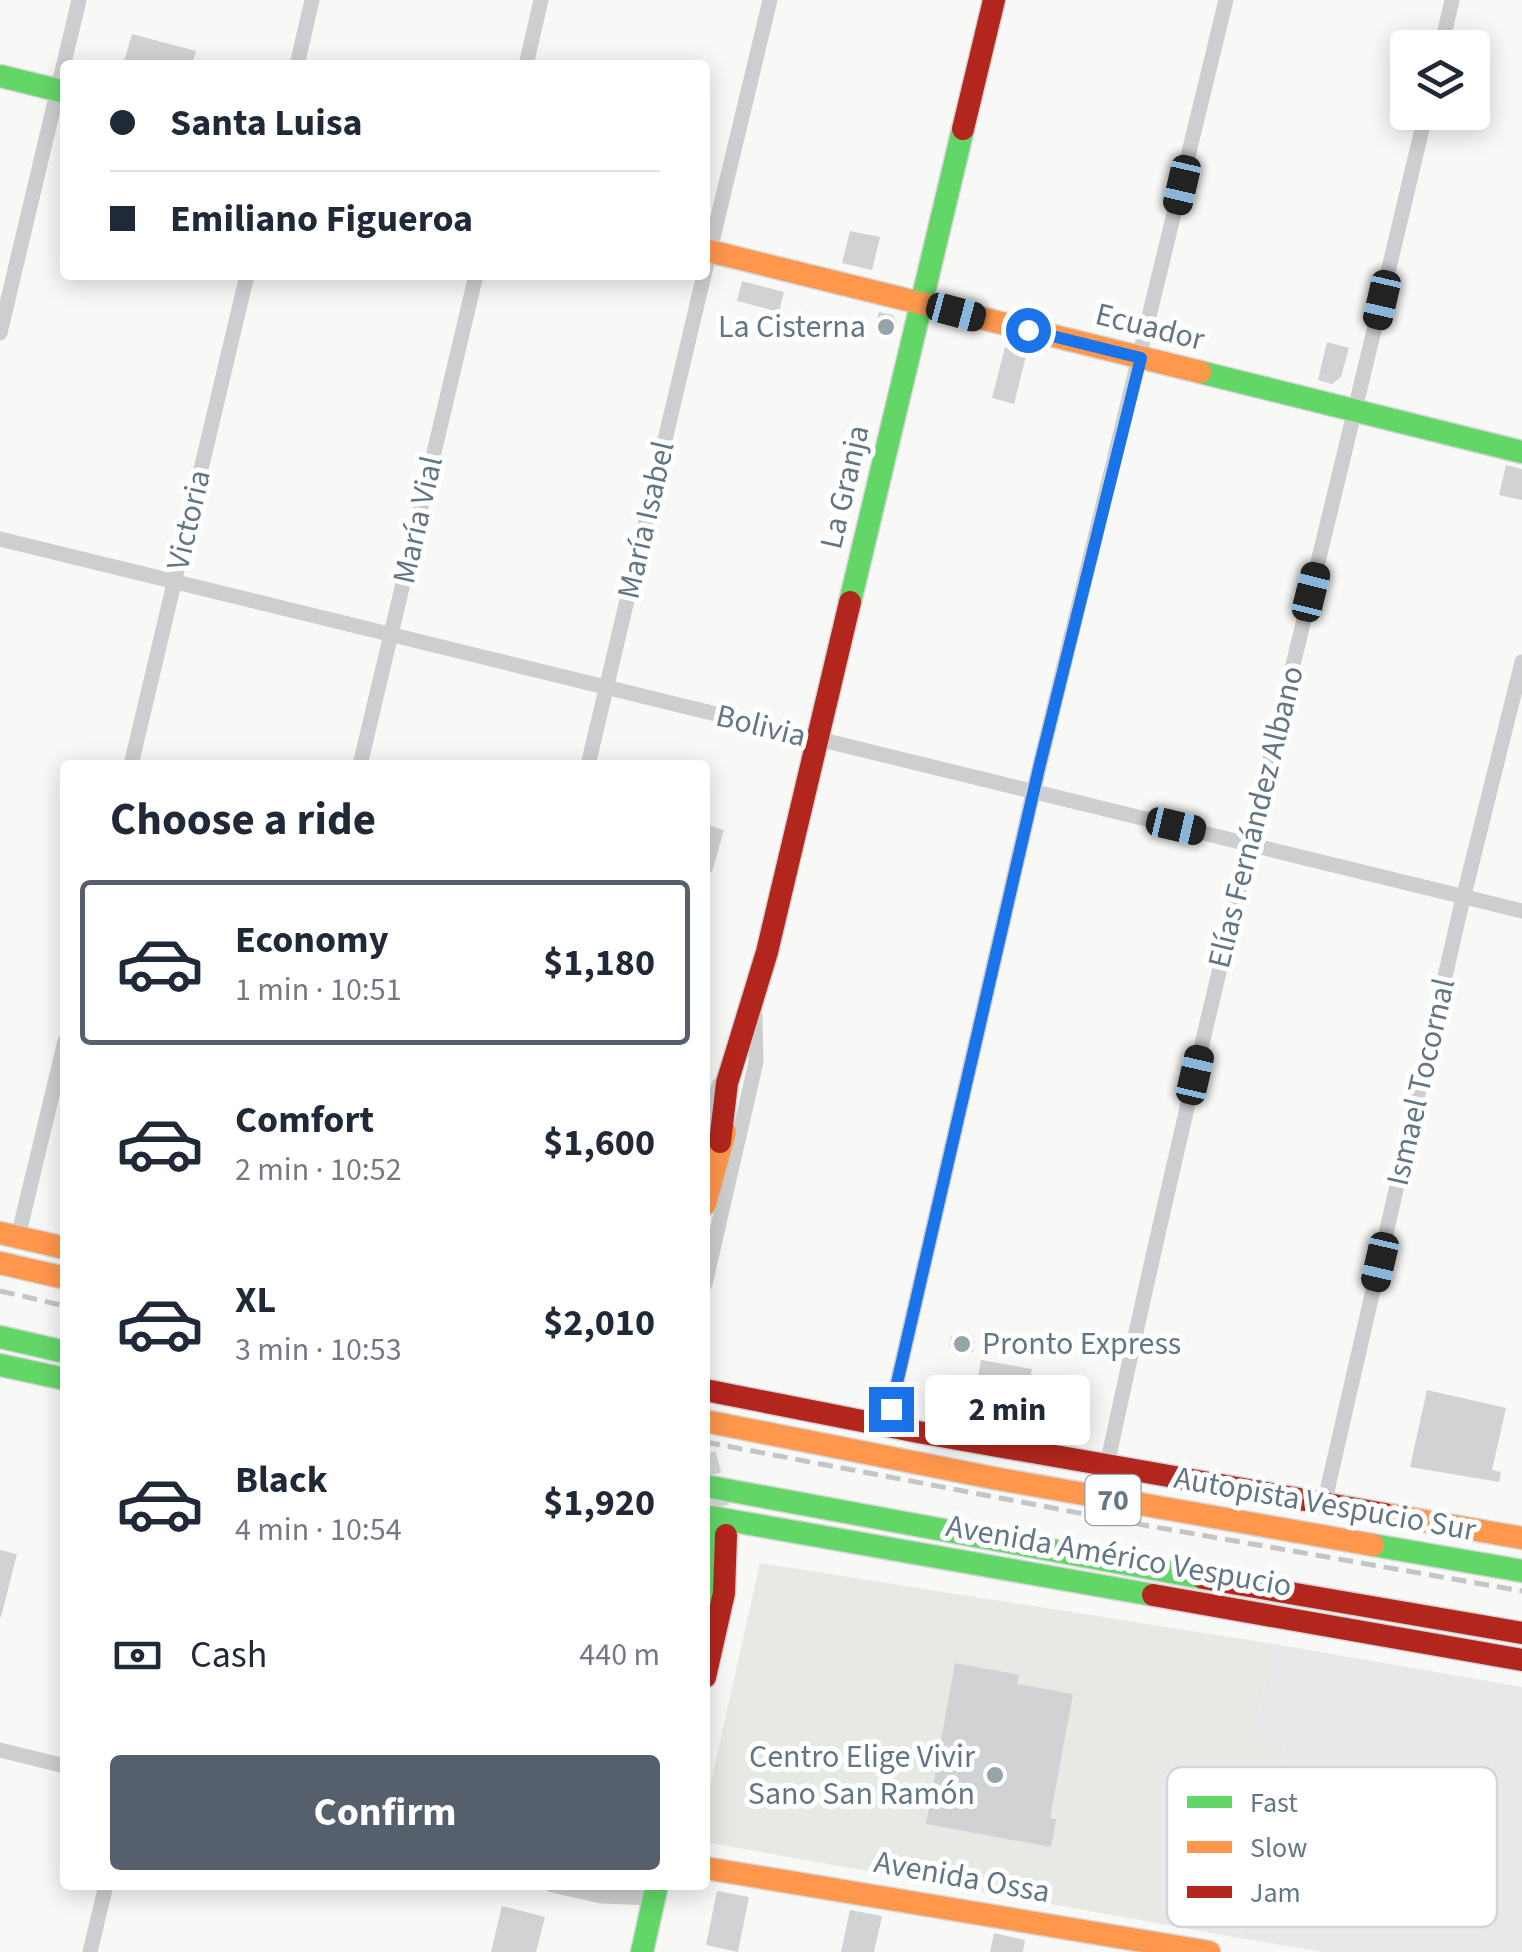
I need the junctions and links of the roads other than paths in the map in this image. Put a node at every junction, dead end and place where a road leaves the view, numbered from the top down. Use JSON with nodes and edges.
{"nodes":[{"id":1,"x":79,"y":0,"type":"edge"},
{"id":2,"x":312,"y":0,"type":"edge"},
{"id":3,"x":542,"y":0,"type":"edge"},
{"id":4,"x":770,"y":0,"type":"edge"},
{"id":5,"x":994,"y":0,"type":"edge"},
{"id":6,"x":1226,"y":0,"type":"edge"},
{"id":7,"x":1452,"y":0,"type":"edge"},
{"id":8,"x":1445,"y":30,"type":"edge"},
{"id":9,"x":67,"y":60,"type":"edge"},
{"id":10,"x":298,"y":60,"type":"edge"},
{"id":11,"x":527,"y":60,"type":"edge"},
{"id":12,"x":0,"y":76,"type":"edge"},
{"id":13,"x":60,"y":91,"type":"edge"},
{"id":14,"x":60,"y":95,"type":"edge"},
{"id":15,"x":1422,"y":130,"type":"edge"},
{"id":16,"x":710,"y":246,"type":"edge"},
{"id":17,"x":710,"y":263,"type":"edge"},
{"id":18,"x":246,"y":280,"type":"edge"},
{"id":19,"x":475,"y":280,"type":"edge"},
{"id":20,"x":702,"y":280,"type":"edge"},
{"id":21,"x":922,"y":303,"type":"junction"},
{"id":22,"x":0,"y":333,"type":"edge"},
{"id":23,"x":1141,"y":358,"type":"junction"},
{"id":24,"x":1356,"y":412,"type":"junction"},
{"id":25,"x":1522,"y":452,"type":"edge"},
{"id":26,"x":0,"y":538,"type":"edge"},
{"id":27,"x":174,"y":582,"type":"junction"},
{"id":28,"x":391,"y":635,"type":"junction"},
{"id":29,"x":1522,"y":662,"type":"edge"},
{"id":30,"x":606,"y":688,"type":"junction"},
{"id":31,"x":819,"y":740,"type":"junction"},
{"id":32,"x":132,"y":760,"type":"edge"},
{"id":33,"x":361,"y":760,"type":"edge"},
{"id":34,"x":589,"y":760,"type":"edge"},
{"id":35,"x":1033,"y":793,"type":"junction"},
{"id":36,"x":1248,"y":844,"type":"junction"},
{"id":37,"x":1464,"y":897,"type":"junction"},
{"id":38,"x":1522,"y":911,"type":"edge"},
{"id":39,"x":758,"y":988,"type":"junction"},
{"id":40,"x":755,"y":1016,"type":"junction"},
{"id":41,"x":60,"y":1059,"type":"edge"},
{"id":42,"x":712,"y":1137,"type":"edge"},
{"id":43,"x":9,"y":1235,"type":"edge"},
{"id":44,"x":60,"y":1247,"type":"edge"},
{"id":45,"x":710,"y":1262,"type":"edge"},
{"id":46,"x":0,"y":1263,"type":"edge"},
{"id":47,"x":60,"y":1277,"type":"edge"},
{"id":48,"x":0,"y":1337,"type":"edge"},
{"id":49,"x":60,"y":1351,"type":"edge"},
{"id":50,"x":0,"y":1365,"type":"edge"},
{"id":51,"x":60,"y":1378,"type":"edge"},
{"id":52,"x":710,"y":1391,"type":"edge"},
{"id":53,"x":710,"y":1423,"type":"edge"},
{"id":54,"x":887,"y":1426,"type":"junction"},
{"id":55,"x":1107,"y":1465,"type":"junction"},
{"id":56,"x":710,"y":1487,"type":"edge"},
{"id":57,"x":1324,"y":1504,"type":"junction"},
{"id":58,"x":713,"y":1523,"type":"edge"},
{"id":59,"x":1522,"y":1538,"type":"edge"},
{"id":60,"x":1522,"y":1571,"type":"edge"},
{"id":61,"x":710,"y":1580,"type":"edge"},
{"id":62,"x":1522,"y":1633,"type":"edge"},
{"id":63,"x":710,"y":1655,"type":"edge"},
{"id":64,"x":1522,"y":1660,"type":"edge"},
{"id":65,"x":0,"y":1750,"type":"edge"},
{"id":66,"x":60,"y":1765,"type":"edge"},
{"id":67,"x":710,"y":1869,"type":"edge"},
{"id":68,"x":105,"y":1890,"type":"edge"},
{"id":69,"x":574,"y":1890,"type":"edge"},
{"id":70,"x":655,"y":1892,"type":"edge"},
{"id":71,"x":1199,"y":1951,"type":"edge"},
{"id":72,"x":90,"y":1952,"type":"edge"},
{"id":73,"x":642,"y":1952,"type":"edge"}],
"edges":[{"from":1,"to":9,"type":"street"},
{"from":2,"to":10,"type":"street"},
{"from":3,"to":11,"type":"street"},
{"from":4,"to":16,"type":"street","name":"María Isabel"},
{"from":5,"to":21,"type":"main road","name":"La Granja"},
{"from":6,"to":23,"type":"street"},
{"from":7,"to":8,"type":"street"},
{"from":12,"to":13,"type":"main road"},
{"from":14,"to":22,"type":"street"},
{"from":15,"to":24,"type":"street","name":"Elías Fernández Albano"},
{"from":17,"to":21,"type":"main road","name":"Ecuador"},
{"from":18,"to":27,"type":"street","name":"Victoria"},
{"from":19,"to":28,"type":"street","name":"María Vial"},
{"from":20,"to":30,"type":"street","name":"María Isabel"},
{"from":21,"to":23,"type":"main road","name":"Ecuador"},
{"from":21,"to":31,"type":"main road","name":"La Granja"},
{"from":23,"to":24,"type":"main road","name":"Ecuador"},
{"from":23,"to":35,"type":"street"},
{"from":24,"to":25,"type":"main road","name":"Ecuador"},
{"from":24,"to":36,"type":"street","name":"Elías Fernández Albano"},
{"from":26,"to":27,"type":"street","name":"Bolivia"},
{"from":27,"to":28,"type":"street","name":"Bolivia"},
{"from":27,"to":32,"type":"street","name":"Victoria"},
{"from":28,"to":30,"type":"street","name":"Bolivia"},
{"from":28,"to":33,"type":"street","name":"María Vial"},
{"from":29,"to":37,"type":"street","name":"Ismael Tocornal"},
{"from":30,"to":31,"type":"street","name":"Bolivia"},
{"from":30,"to":34,"type":"street","name":"María Isabel"},
{"from":31,"to":35,"type":"street","name":"Bolivia"},
{"from":31,"to":39,"type":"main road","name":"La Granja"},
{"from":35,"to":36,"type":"street","name":"Bolivia"},
{"from":35,"to":54,"type":"street"},
{"from":36,"to":37,"type":"street","name":"Bolivia"},
{"from":36,"to":55,"type":"street","name":"Elías Fernández Albano"},
{"from":37,"to":38,"type":"street","name":"Bolivia"},
{"from":37,"to":57,"type":"street","name":"Ismael Tocornal"},
{"from":39,"to":40,"type":"main road","name":"La Granja"},
{"from":39,"to":42,"type":"main road","name":"La Granja"},
{"from":40,"to":42,"type":"main road","name":"La Granja"},
{"from":40,"to":45,"type":"street","name":"La Granja"},
{"from":41,"to":43,"type":"street"},
{"from":43,"to":44,"type":"main road"},
{"from":46,"to":47,"type":"main road"},
{"from":48,"to":49,"type":"main road"},
{"from":50,"to":51,"type":"main road"},
{"from":52,"to":54,"type":"main road"},
{"from":53,"to":60,"type":"main road","name":"Autopista Vespucio Sur","number":"70"},
{"from":54,"to":55,"type":"main road"},
{"from":55,"to":57,"type":"main road"},
{"from":56,"to":62,"type":"main road","number":"70"},
{"from":57,"to":59,"type":"main road"},
{"from":58,"to":61,"type":"main road"},
{"from":58,"to":63,"type":"main road"},
{"from":58,"to":64,"type":"main road","name":"Avenida Américo Vespucio"},
{"from":65,"to":66,"type":"street"},
{"from":67,"to":71,"type":"main road","name":"Avenida Ossa"},
{"from":68,"to":72,"type":"street"},
{"from":69,"to":70,"type":"street"},
{"from":70,"to":73,"type":"main road"}]}
